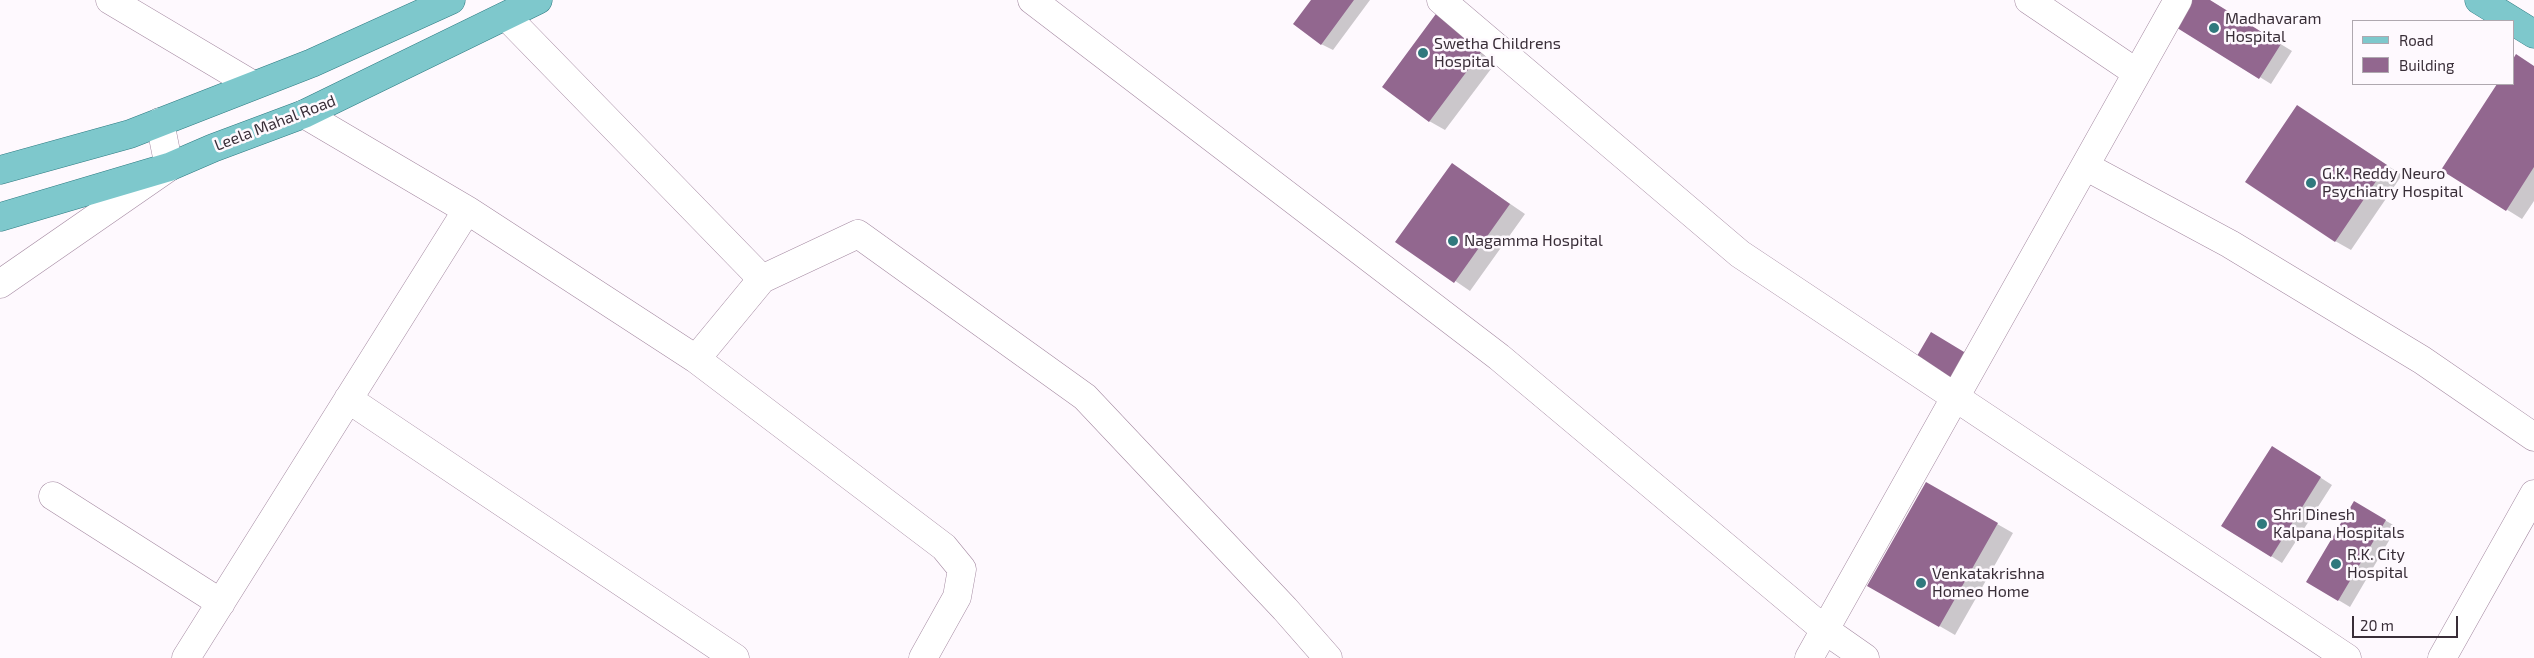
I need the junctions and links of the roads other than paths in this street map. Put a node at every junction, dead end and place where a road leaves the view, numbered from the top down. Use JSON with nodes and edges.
{"nodes":[{"id":1,"x":110,"y":0,"type":"edge"},
{"id":2,"x":451,"y":0,"type":"edge"},
{"id":3,"x":538,"y":0,"type":"edge"},
{"id":4,"x":1032,"y":0,"type":"edge"},
{"id":5,"x":1441,"y":0,"type":"edge"},
{"id":6,"x":2029,"y":0,"type":"edge"},
{"id":7,"x":2178,"y":0,"type":"edge"},
{"id":8,"x":2479,"y":0,"type":"edge"},
{"id":9,"x":507,"y":17,"type":"junction"},
{"id":10,"x":2511,"y":20,"type":"edge"},
{"id":11,"x":2514,"y":22,"type":"edge"},
{"id":12,"x":2534,"y":34,"type":"edge"},
{"id":13,"x":2137,"y":73,"type":"junction"},
{"id":14,"x":253,"y":85,"type":"junction"},
{"id":15,"x":304,"y":114,"type":"junction"},
{"id":16,"x":160,"y":122,"type":"junction"},
{"id":17,"x":2085,"y":166,"type":"junction"},
{"id":18,"x":169,"y":167,"type":"junction"},
{"id":19,"x":0,"y":170,"type":"edge"},
{"id":20,"x":467,"y":210,"type":"junction"},
{"id":21,"x":0,"y":217,"type":"edge"},
{"id":22,"x":762,"y":279,"type":"junction"},
{"id":23,"x":0,"y":284,"type":"edge"},
{"id":24,"x":696,"y":359,"type":"junction"},
{"id":25,"x":1955,"y":397,"type":"junction"},
{"id":26,"x":348,"y":399,"type":"junction"},
{"id":27,"x":2534,"y":437,"type":"edge"},
{"id":28,"x":2534,"y":494,"type":"edge"},
{"id":29,"x":53,"y":496,"type":"dead end"},
{"id":30,"x":221,"y":603,"type":"junction"},
{"id":31,"x":1825,"y":630,"type":"junction"},
{"id":32,"x":186,"y":658,"type":"edge"},
{"id":33,"x":735,"y":658,"type":"edge"},
{"id":34,"x":923,"y":658,"type":"edge"},
{"id":35,"x":1328,"y":658,"type":"edge"},
{"id":36,"x":1809,"y":658,"type":"edge"},
{"id":37,"x":1866,"y":658,"type":"edge"},
{"id":38,"x":2347,"y":658,"type":"edge"},
{"id":39,"x":2442,"y":658,"type":"edge"}],
"edges":[{"from":1,"to":14,"type":"street"},
{"from":2,"to":14,"type":"main road"},
{"from":3,"to":9,"type":"main road","name":"Leela Mahal Road"},
{"from":4,"to":31,"type":"street"},
{"from":5,"to":25,"type":"street"},
{"from":6,"to":13,"type":"street"},
{"from":7,"to":13,"type":"street"},
{"from":8,"to":10,"type":"main road"},
{"from":9,"to":15,"type":"main road","name":"Leela Mahal Road"},
{"from":9,"to":22,"type":"street"},
{"from":11,"to":12,"type":"main road"},
{"from":13,"to":17,"type":"street"},
{"from":14,"to":16,"type":"main road"},
{"from":15,"to":18,"type":"main road","name":"Leela Mahal Road"},
{"from":15,"to":20,"type":"street"},
{"from":16,"to":18,"type":"street"},
{"from":16,"to":19,"type":"main road"},
{"from":17,"to":25,"type":"street"},
{"from":17,"to":27,"type":"street"},
{"from":18,"to":21,"type":"main road","name":"Leela Mahal Road"},
{"from":18,"to":23,"type":"street"},
{"from":20,"to":24,"type":"street"},
{"from":20,"to":26,"type":"street"},
{"from":22,"to":24,"type":"street"},
{"from":22,"to":35,"type":"street"},
{"from":24,"to":34,"type":"street"},
{"from":25,"to":31,"type":"street"},
{"from":25,"to":38,"type":"street"},
{"from":26,"to":30,"type":"street"},
{"from":26,"to":33,"type":"street"},
{"from":28,"to":39,"type":"street"},
{"from":29,"to":30,"type":"street"},
{"from":30,"to":32,"type":"street"},
{"from":31,"to":36,"type":"street"},
{"from":31,"to":37,"type":"street"}]}
